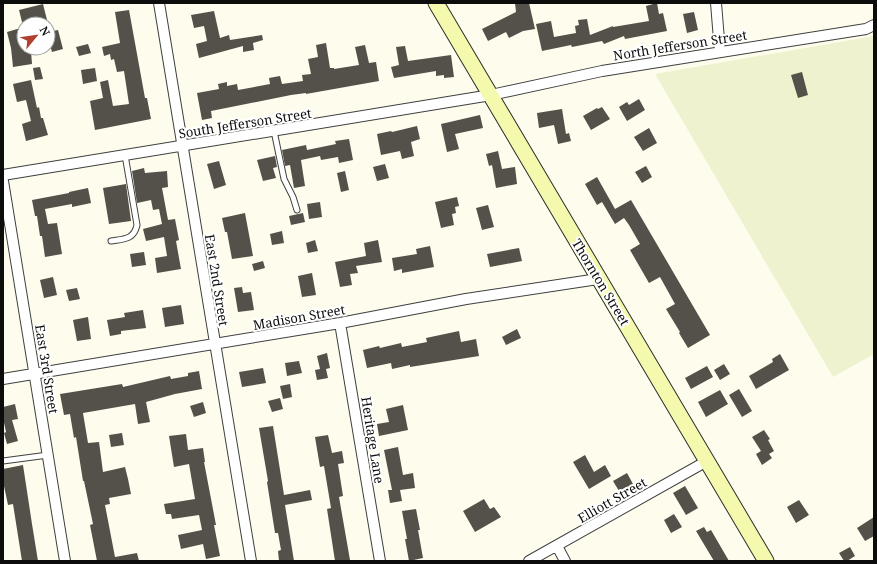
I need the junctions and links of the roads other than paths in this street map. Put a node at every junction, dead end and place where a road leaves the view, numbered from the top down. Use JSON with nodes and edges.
{"nodes":[{"id":1,"x":159,"y":3,"type":"edge"},
{"id":2,"x":436,"y":3,"type":"edge"},
{"id":3,"x":716,"y":3,"type":"edge"},
{"id":4,"x":874,"y":25,"type":"edge"},
{"id":5,"x":720,"y":52,"type":"junction"},
{"id":6,"x":491,"y":96,"type":"junction"},
{"id":7,"x":274,"y":131,"type":"junction"},
{"id":8,"x":183,"y":146,"type":"junction"},
{"id":9,"x":125,"y":155,"type":"junction"},
{"id":10,"x":3,"y":175,"type":"edge"},
{"id":11,"x":3,"y":181,"type":"edge"},
{"id":12,"x":297,"y":210,"type":"dead end"},
{"id":13,"x":111,"y":241,"type":"dead end"},
{"id":14,"x":598,"y":279,"type":"junction"},
{"id":15,"x":340,"y":323,"type":"junction"},
{"id":16,"x":214,"y":344,"type":"junction"},
{"id":17,"x":35,"y":373,"type":"junction"},
{"id":18,"x":3,"y":379,"type":"edge"},
{"id":19,"x":48,"y":455,"type":"junction"},
{"id":20,"x":3,"y":461,"type":"edge"},
{"id":21,"x":707,"y":461,"type":"junction"},
{"id":22,"x":557,"y":546,"type":"junction"},
{"id":23,"x":65,"y":561,"type":"edge"},
{"id":24,"x":251,"y":561,"type":"edge"},
{"id":25,"x":380,"y":561,"type":"edge"},
{"id":26,"x":529,"y":561,"type":"edge"},
{"id":27,"x":565,"y":561,"type":"edge"},
{"id":28,"x":766,"y":561,"type":"edge"}],
"edges":[{"from":1,"to":8,"type":"street","name":"East 2nd Street"},
{"from":2,"to":6,"type":"street","name":"Thornton Street"},
{"from":3,"to":5,"type":"street"},
{"from":4,"to":5,"type":"street","name":"North Jefferson Street"},
{"from":5,"to":6,"type":"street","name":"North Jefferson Street"},
{"from":6,"to":7,"type":"street","name":"South Jefferson Street"},
{"from":6,"to":14,"type":"street","name":"Thornton Street"},
{"from":7,"to":8,"type":"street","name":"South Jefferson Street"},
{"from":7,"to":12,"type":"lane"},
{"from":8,"to":9,"type":"street","name":"South Jefferson Street"},
{"from":8,"to":16,"type":"street","name":"East 2nd Street"},
{"from":9,"to":10,"type":"street","name":"South Jefferson Street"},
{"from":9,"to":13,"type":"lane"},
{"from":11,"to":17,"type":"street","name":"East 3rd Street"},
{"from":14,"to":15,"type":"street","name":"Madison Street"},
{"from":14,"to":21,"type":"street","name":"Thornton Street"},
{"from":15,"to":16,"type":"street","name":"Madison Street"},
{"from":15,"to":25,"type":"street","name":"Heritage Lane"},
{"from":16,"to":17,"type":"street","name":"Madison Street"},
{"from":16,"to":24,"type":"street","name":"East 2nd Street"},
{"from":17,"to":18,"type":"street","name":"Madison Street"},
{"from":17,"to":19,"type":"street","name":"East 3rd Street"},
{"from":19,"to":20,"type":"lane"},
{"from":19,"to":23,"type":"street","name":"East 3rd Street"},
{"from":21,"to":22,"type":"street","name":"Elliott Street"},
{"from":21,"to":28,"type":"street","name":"Thornton Street"},
{"from":22,"to":26,"type":"street","name":"Elliott Street"},
{"from":22,"to":27,"type":"street"}]}
